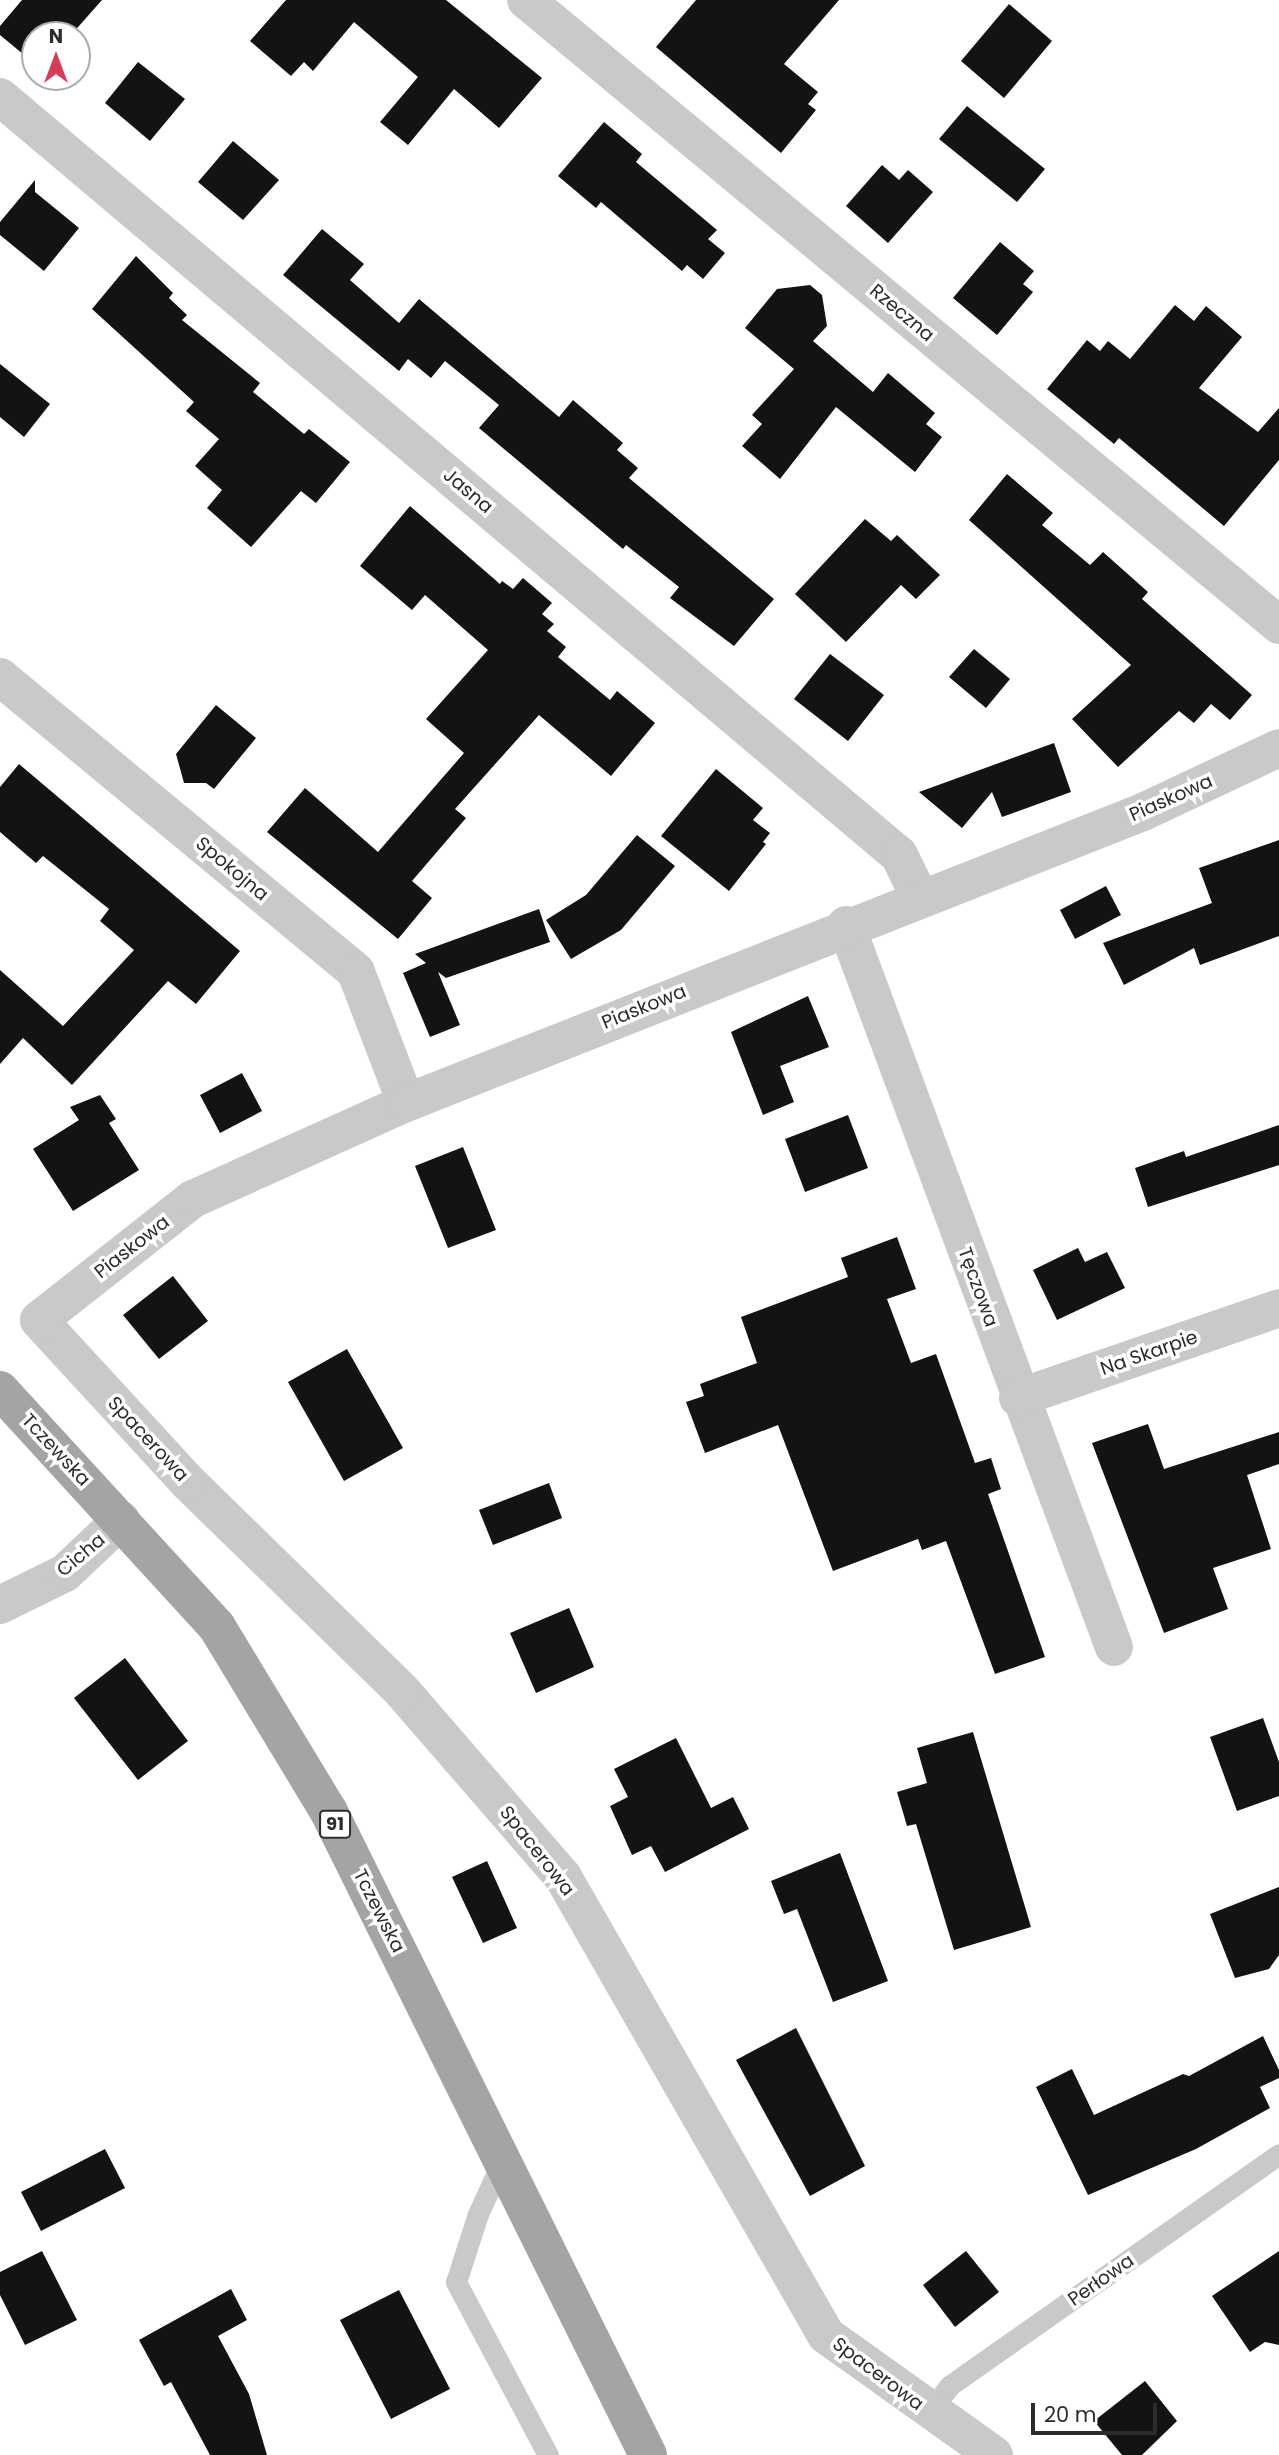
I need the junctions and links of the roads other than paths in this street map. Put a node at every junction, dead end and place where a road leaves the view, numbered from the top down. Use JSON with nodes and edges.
{"nodes":[{"id":1,"x":526,"y":0,"type":"edge"},
{"id":2,"x":0,"y":97,"type":"edge"},
{"id":3,"x":1279,"y":625,"type":"edge"},
{"id":4,"x":0,"y":677,"type":"edge"},
{"id":5,"x":1279,"y":748,"type":"edge"},
{"id":6,"x":920,"y":898,"type":"junction"},
{"id":7,"x":846,"y":925,"type":"junction"},
{"id":8,"x":406,"y":1103,"type":"junction"},
{"id":9,"x":1279,"y":1307,"type":"edge"},
{"id":10,"x":38,"y":1320,"type":"joint"},
{"id":11,"x":0,"y":1390,"type":"edge"},
{"id":12,"x":1018,"y":1398,"type":"junction"},
{"id":13,"x":121,"y":1520,"type":"junction"},
{"id":14,"x":0,"y":1605,"type":"edge"},
{"id":15,"x":1114,"y":1647,"type":"dead end"},
{"id":16,"x":1279,"y":2154,"type":"edge"},
{"id":17,"x":503,"y":2157,"type":"junction"},
{"id":18,"x":929,"y":2412,"type":"junction"},
{"id":19,"x":548,"y":2455,"type":"edge"},
{"id":20,"x":648,"y":2455,"type":"edge"},
{"id":21,"x":994,"y":2455,"type":"edge"}],
"edges":[{"from":1,"to":3,"type":"street","name":"Rzeczna"},
{"from":2,"to":6,"type":"street","name":"Jasna"},
{"from":4,"to":8,"type":"street","name":"Spokojna"},
{"from":5,"to":6,"type":"street","name":"Piaskowa"},
{"from":6,"to":7,"type":"street","name":"Piaskowa"},
{"from":7,"to":8,"type":"street","name":"Piaskowa"},
{"from":7,"to":12,"type":"street","name":"Tęczowa"},
{"from":8,"to":10,"type":"street","name":"Piaskowa"},
{"from":9,"to":12,"type":"street","name":"Na Skarpie"},
{"from":10,"to":18,"type":"street","name":"Spacerowa"},
{"from":11,"to":13,"type":"main road","name":"Tczewska","number":"91"},
{"from":12,"to":15,"type":"street","name":"Tęczowa"},
{"from":13,"to":14,"type":"street","name":"Cicha"},
{"from":13,"to":17,"type":"main road","name":"Tczewska","number":"91"},
{"from":16,"to":18,"type":"lane","name":"Perłowa"},
{"from":17,"to":19,"type":"lane"},
{"from":17,"to":20,"type":"main road","name":"Tczewska","number":"91"},
{"from":18,"to":21,"type":"street","name":"Spacerowa"}]}
